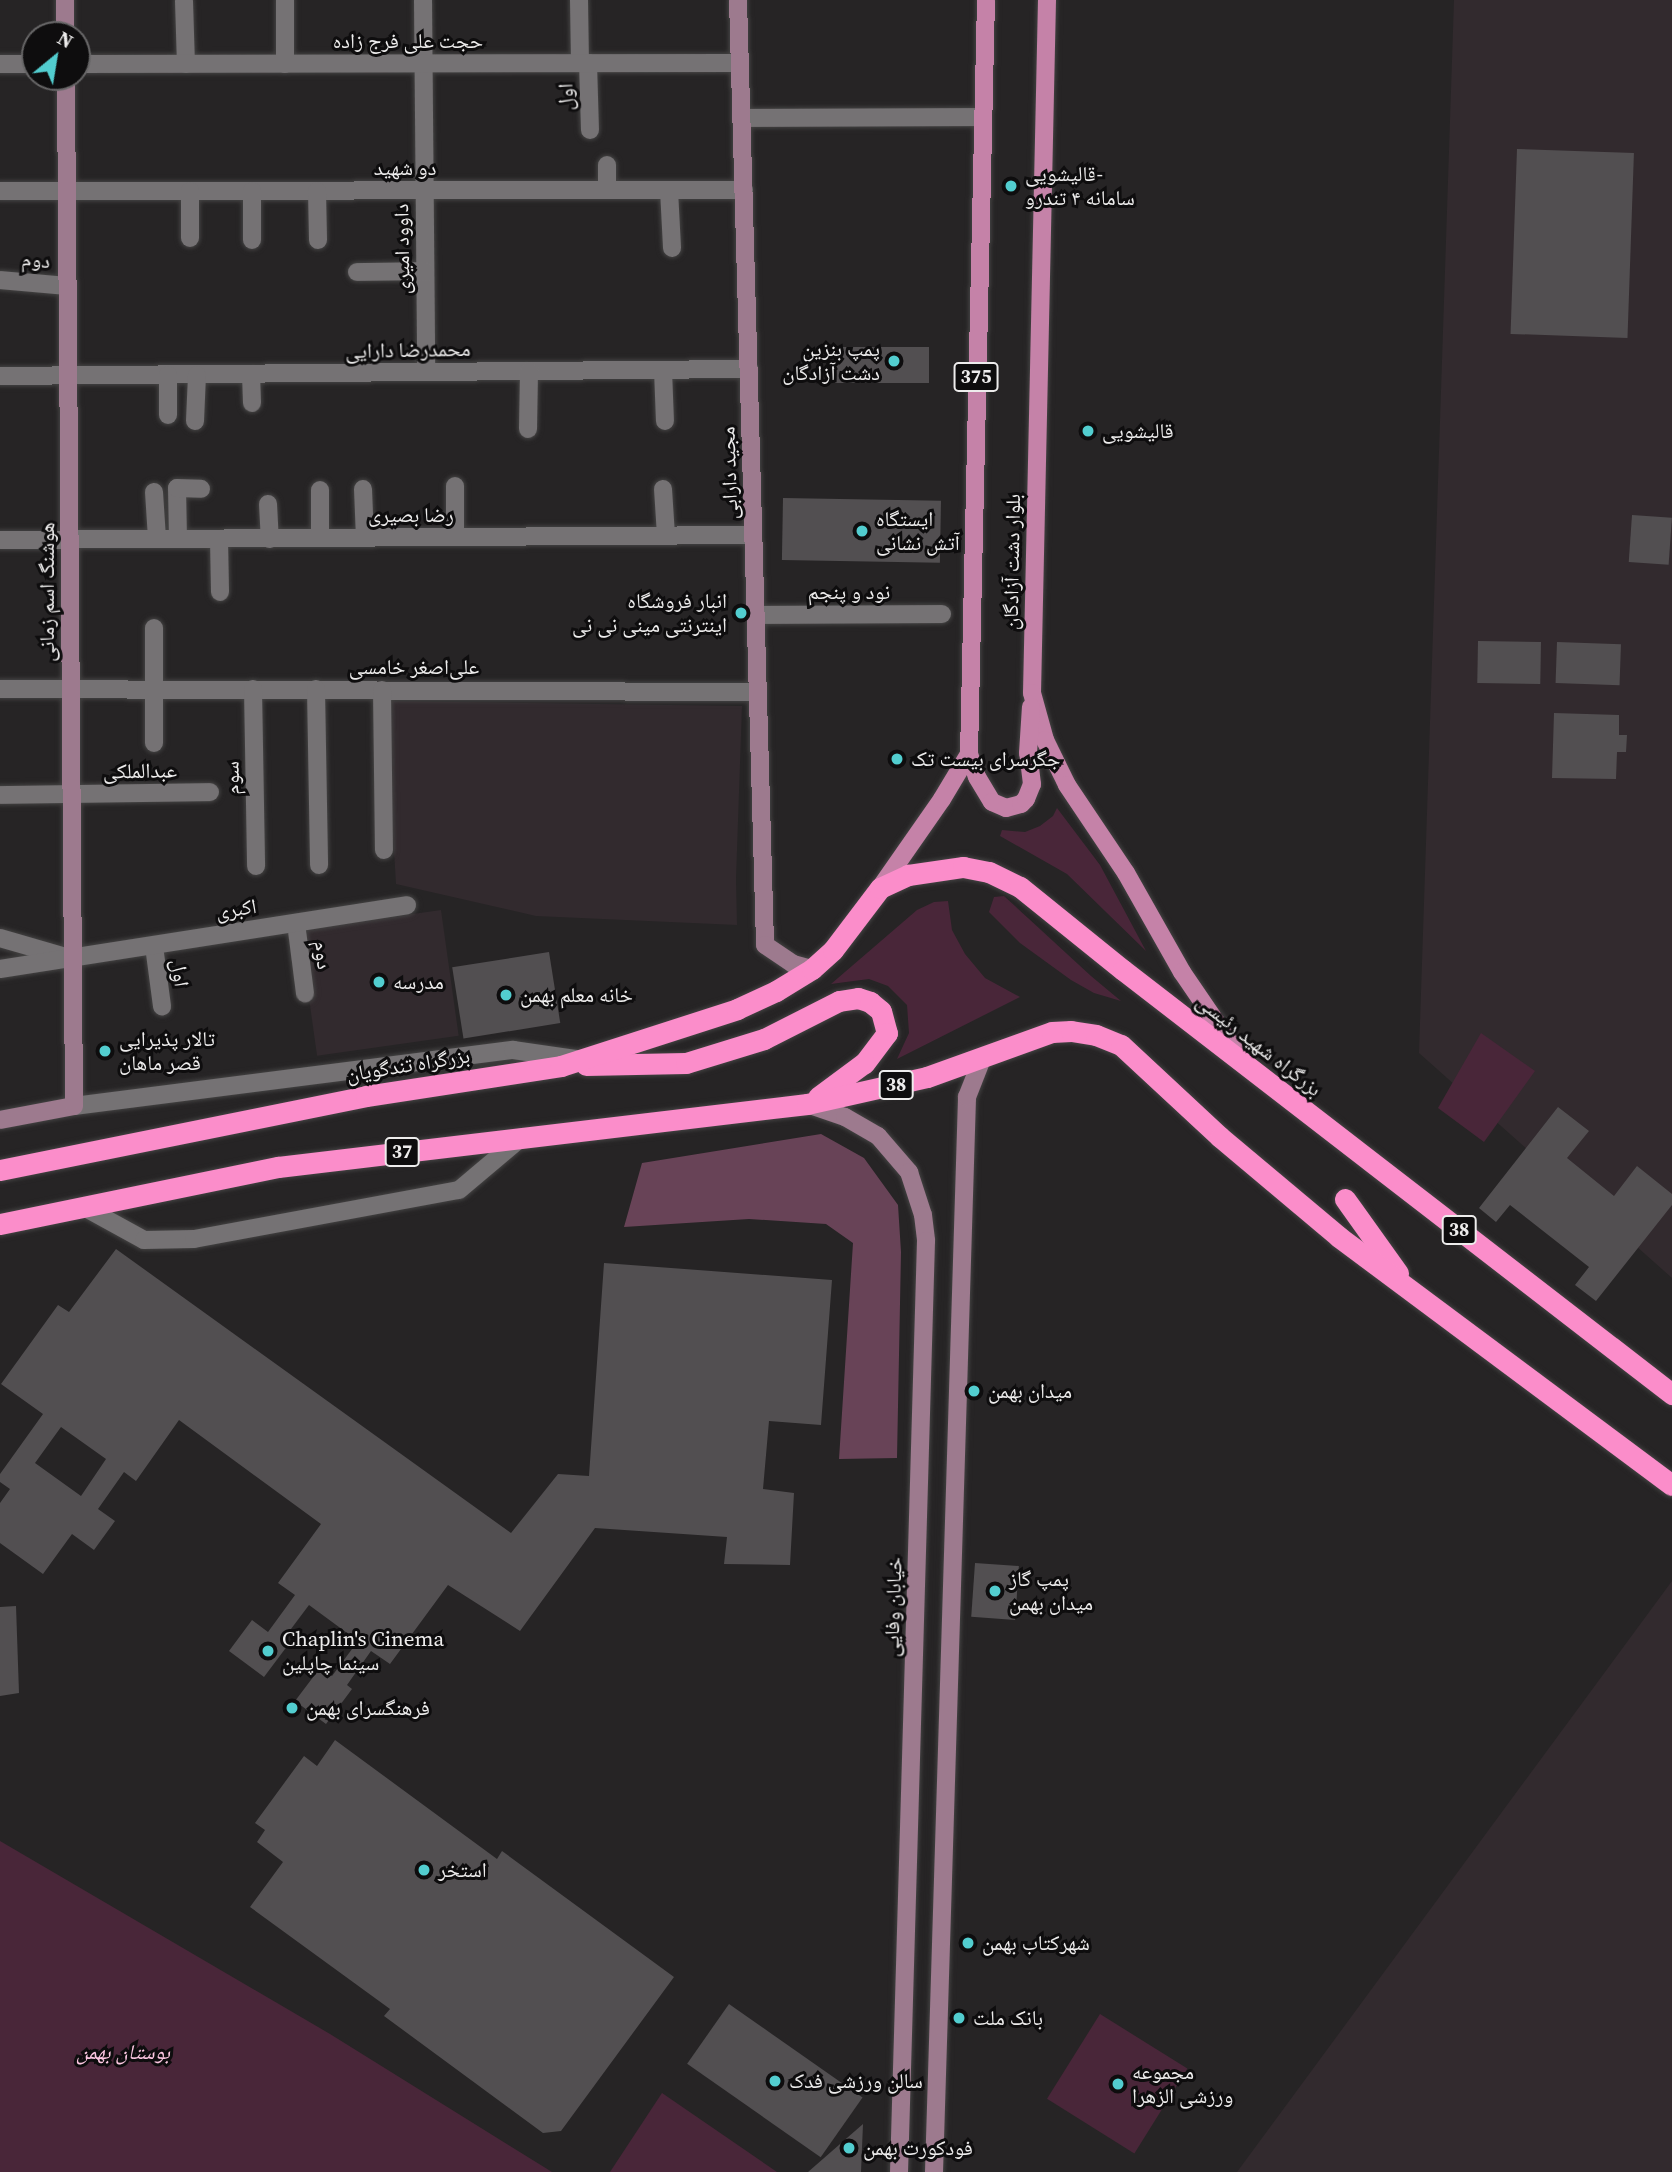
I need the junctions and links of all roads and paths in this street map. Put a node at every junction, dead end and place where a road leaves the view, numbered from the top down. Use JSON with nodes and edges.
{"nodes":[{"id":1,"x":65,"y":0,"type":"edge"},
{"id":2,"x":285,"y":0,"type":"edge"},
{"id":3,"x":423,"y":0,"type":"edge"},
{"id":4,"x":579,"y":0,"type":"edge"},
{"id":5,"x":738,"y":0,"type":"edge"},
{"id":6,"x":986,"y":0,"type":"edge"},
{"id":7,"x":1047,"y":0,"type":"edge"},
{"id":8,"x":184,"y":1,"type":"edge"},
{"id":9,"x":65,"y":21,"type":"edge"},
{"id":10,"x":584,"y":63,"type":"junction"},
{"id":11,"x":740,"y":63,"type":"junction"},
{"id":12,"x":0,"y":64,"type":"edge"},
{"id":13,"x":21,"y":64,"type":"edge"},
{"id":14,"x":91,"y":64,"type":"edge"},
{"id":15,"x":186,"y":64,"type":"junction"},
{"id":16,"x":285,"y":64,"type":"junction"},
{"id":17,"x":423,"y":64,"type":"junction"},
{"id":18,"x":66,"y":91,"type":"edge"},
{"id":19,"x":983,"y":117,"type":"junction"},
{"id":20,"x":741,"y":118,"type":"junction"},
{"id":21,"x":590,"y":130,"type":"dead end"},
{"id":22,"x":607,"y":165,"type":"dead end"},
{"id":23,"x":425,"y":190,"type":"junction"},
{"id":24,"x":607,"y":190,"type":"junction"},
{"id":25,"x":669,"y":190,"type":"junction"},
{"id":26,"x":744,"y":190,"type":"junction"},
{"id":27,"x":0,"y":191,"type":"edge"},
{"id":28,"x":67,"y":191,"type":"junction"},
{"id":29,"x":190,"y":191,"type":"junction"},
{"id":30,"x":252,"y":191,"type":"junction"},
{"id":31,"x":317,"y":191,"type":"junction"},
{"id":32,"x":190,"y":238,"type":"dead end"},
{"id":33,"x":252,"y":240,"type":"dead end"},
{"id":34,"x":318,"y":240,"type":"dead end"},
{"id":35,"x":672,"y":248,"type":"dead end"},
{"id":36,"x":425,"y":271,"type":"junction"},
{"id":37,"x":357,"y":272,"type":"dead end"},
{"id":38,"x":0,"y":280,"type":"edge"},
{"id":39,"x":67,"y":286,"type":"junction"},
{"id":40,"x":749,"y":369,"type":"junction"},
{"id":41,"x":663,"y":370,"type":"junction"},
{"id":42,"x":530,"y":371,"type":"junction"},
{"id":43,"x":426,"y":372,"type":"junction"},
{"id":44,"x":251,"y":374,"type":"junction"},
{"id":45,"x":169,"y":375,"type":"junction"},
{"id":46,"x":197,"y":375,"type":"junction"},
{"id":47,"x":0,"y":376,"type":"edge"},
{"id":48,"x":68,"y":376,"type":"junction"},
{"id":49,"x":252,"y":403,"type":"dead end"},
{"id":50,"x":168,"y":415,"type":"dead end"},
{"id":51,"x":195,"y":421,"type":"dead end"},
{"id":52,"x":665,"y":421,"type":"dead end"},
{"id":53,"x":528,"y":429,"type":"dead end"},
{"id":54,"x":455,"y":486,"type":"dead end"},
{"id":55,"x":201,"y":489,"type":"dead end"},
{"id":56,"x":363,"y":489,"type":"dead end"},
{"id":57,"x":663,"y":489,"type":"dead end"},
{"id":58,"x":320,"y":490,"type":"dead end"},
{"id":59,"x":154,"y":492,"type":"dead end"},
{"id":60,"x":268,"y":504,"type":"dead end"},
{"id":61,"x":666,"y":535,"type":"junction"},
{"id":62,"x":753,"y":535,"type":"junction"},
{"id":63,"x":455,"y":537,"type":"junction"},
{"id":64,"x":320,"y":538,"type":"junction"},
{"id":65,"x":365,"y":538,"type":"junction"},
{"id":66,"x":158,"y":539,"type":"junction"},
{"id":67,"x":178,"y":539,"type":"junction"},
{"id":68,"x":219,"y":539,"type":"junction"},
{"id":69,"x":270,"y":539,"type":"junction"},
{"id":70,"x":0,"y":540,"type":"edge"},
{"id":71,"x":69,"y":540,"type":"junction"},
{"id":72,"x":220,"y":592,"type":"dead end"},
{"id":73,"x":942,"y":614,"type":"dead end"},
{"id":74,"x":756,"y":615,"type":"junction"},
{"id":75,"x":154,"y":628,"type":"dead end"},
{"id":76,"x":71,"y":688,"type":"junction"},
{"id":77,"x":152,"y":688,"type":"junction"},
{"id":78,"x":253,"y":688,"type":"junction"},
{"id":79,"x":0,"y":689,"type":"edge"},
{"id":80,"x":316,"y":689,"type":"junction"},
{"id":81,"x":382,"y":690,"type":"junction"},
{"id":82,"x":758,"y":692,"type":"junction"},
{"id":83,"x":1032,"y":693,"type":"junction"},
{"id":84,"x":154,"y":743,"type":"dead end"},
{"id":85,"x":968,"y":754,"type":"junction"},
{"id":86,"x":210,"y":792,"type":"dead end"},
{"id":87,"x":0,"y":795,"type":"edge"},
{"id":88,"x":71,"y":795,"type":"junction"},
{"id":89,"x":384,"y":850,"type":"dead end"},
{"id":90,"x":319,"y":865,"type":"dead end"},
{"id":91,"x":256,"y":866,"type":"dead end"},
{"id":92,"x":880,"y":888,"type":"junction"},
{"id":93,"x":407,"y":905,"type":"dead end"},
{"id":94,"x":296,"y":923,"type":"junction"},
{"id":95,"x":0,"y":938,"type":"edge"},
{"id":96,"x":154,"y":946,"type":"junction"},
{"id":97,"x":73,"y":959,"type":"junction"},
{"id":98,"x":0,"y":969,"type":"edge"},
{"id":99,"x":812,"y":969,"type":"junction"},
{"id":100,"x":305,"y":993,"type":"dead end"},
{"id":101,"x":162,"y":1006,"type":"dead end"},
{"id":102,"x":982,"y":1059,"type":"junction"},
{"id":103,"x":570,"y":1063,"type":"junction"},
{"id":104,"x":1246,"y":1066,"type":"junction"},
{"id":105,"x":807,"y":1104,"type":"junction"},
{"id":106,"x":74,"y":1106,"type":"junction"},
{"id":107,"x":0,"y":1120,"type":"edge"},
{"id":108,"x":522,"y":1137,"type":"junction"},
{"id":109,"x":0,"y":1170,"type":"edge"},
{"id":110,"x":1345,"y":1199,"type":"dead end"},
{"id":111,"x":84,"y":1207,"type":"junction"},
{"id":112,"x":0,"y":1224,"type":"edge"},
{"id":113,"x":1409,"y":1289,"type":"junction"},
{"id":114,"x":1672,"y":1394,"type":"edge"},
{"id":115,"x":1672,"y":1485,"type":"edge"},
{"id":116,"x":899,"y":2172,"type":"edge"},
{"id":117,"x":934,"y":2172,"type":"edge"}],
"edges":[{"from":1,"to":9,"type":"main road"},
{"from":2,"to":16,"type":"street"},
{"from":3,"to":17,"type":"street","name":"داوود امیری"},
{"from":4,"to":10,"type":"street","name":"اول"},
{"from":5,"to":11,"type":"main road","name":"مجید دارابی"},
{"from":6,"to":19,"type":"main road","name":"بلوار دشت آزادگان","number":"375"},
{"from":7,"to":83,"type":"main road","name":"بلوار دشت آزادگان"},
{"from":8,"to":15,"type":"street"},
{"from":10,"to":11,"type":"street","name":"حجت علی فرج زاده"},
{"from":10,"to":17,"type":"street","name":"حجت علی فرج زاده"},
{"from":10,"to":21,"type":"street","name":"اول"},
{"from":11,"to":20,"type":"main road","name":"مجید دارابی"},
{"from":12,"to":13,"type":"street"},
{"from":14,"to":15,"type":"street","name":"حجت علی فرج زاده"},
{"from":15,"to":16,"type":"street","name":"حجت علی فرج زاده"},
{"from":16,"to":17,"type":"street","name":"حجت علی فرج زاده"},
{"from":17,"to":23,"type":"street","name":"داوود امیری"},
{"from":18,"to":28,"type":"main road","name":"هوشنگ اسم زمانی"},
{"from":19,"to":20,"type":"street"},
{"from":19,"to":85,"type":"main road","name":"بلوار دشت آزادگان","number":"375"},
{"from":20,"to":26,"type":"main road","name":"مجید دارابی"},
{"from":22,"to":24,"type":"street"},
{"from":23,"to":24,"type":"street","name":"دو شهید"},
{"from":23,"to":31,"type":"street","name":"دو شهید"},
{"from":23,"to":36,"type":"street","name":"داوود امیری"},
{"from":24,"to":25,"type":"street","name":"دو شهید"},
{"from":25,"to":26,"type":"street","name":"دو شهید"},
{"from":25,"to":35,"type":"street"},
{"from":26,"to":40,"type":"main road","name":"مجید دارابی"},
{"from":27,"to":28,"type":"street","name":"دو شهید"},
{"from":28,"to":29,"type":"street","name":"دو شهید"},
{"from":28,"to":39,"type":"main road","name":"هوشنگ اسم زمانی"},
{"from":29,"to":30,"type":"street","name":"دو شهید"},
{"from":29,"to":32,"type":"street"},
{"from":30,"to":31,"type":"street","name":"دو شهید"},
{"from":30,"to":33,"type":"street"},
{"from":31,"to":34,"type":"street"},
{"from":36,"to":37,"type":"street"},
{"from":36,"to":43,"type":"street","name":"داوود امیری"},
{"from":38,"to":39,"type":"street","name":"دوم"},
{"from":39,"to":48,"type":"main road","name":"هوشنگ اسم زمانی"},
{"from":40,"to":41,"type":"street","name":"محمدرضا دارایی"},
{"from":40,"to":62,"type":"main road","name":"مجید دارابی"},
{"from":41,"to":42,"type":"street","name":"محمدرضا دارایی"},
{"from":41,"to":52,"type":"street"},
{"from":42,"to":43,"type":"street","name":"محمدرضا دارایی"},
{"from":42,"to":53,"type":"street"},
{"from":43,"to":44,"type":"street","name":"محمدرضا دارایی"},
{"from":44,"to":46,"type":"street","name":"محمدرضا دارایی"},
{"from":44,"to":49,"type":"street"},
{"from":45,"to":46,"type":"street","name":"محمدرضا دارایی"},
{"from":45,"to":48,"type":"street","name":"محمدرضا دارایی"},
{"from":45,"to":50,"type":"street"},
{"from":46,"to":51,"type":"street"},
{"from":47,"to":48,"type":"street","name":"محمدرضا دارایی"},
{"from":48,"to":71,"type":"main road","name":"هوشنگ اسم زمانی"},
{"from":54,"to":63,"type":"street"},
{"from":55,"to":67,"type":"street"},
{"from":56,"to":65,"type":"street"},
{"from":57,"to":61,"type":"street"},
{"from":58,"to":64,"type":"street"},
{"from":59,"to":66,"type":"street"},
{"from":60,"to":69,"type":"street"},
{"from":61,"to":62,"type":"street","name":"رضا بصیری"},
{"from":61,"to":63,"type":"street","name":"رضا بصیری"},
{"from":62,"to":74,"type":"main road","name":"مجید دارابی"},
{"from":63,"to":65,"type":"street","name":"رضا بصیری"},
{"from":64,"to":65,"type":"street","name":"رضا بصیری"},
{"from":64,"to":69,"type":"street","name":"رضا بصیری"},
{"from":66,"to":67,"type":"street","name":"رضا بصیری"},
{"from":66,"to":71,"type":"street","name":"رضا بصیری"},
{"from":67,"to":68,"type":"street","name":"رضا بصیری"},
{"from":68,"to":69,"type":"street","name":"رضا بصیری"},
{"from":68,"to":72,"type":"street"},
{"from":70,"to":71,"type":"street","name":"رضا بصیری"},
{"from":71,"to":76,"type":"main road","name":"هوشنگ اسم زمانی"},
{"from":73,"to":74,"type":"street","name":"نود و پنجم"},
{"from":74,"to":82,"type":"main road","name":"مجید دارابی"},
{"from":75,"to":77,"type":"street"},
{"from":76,"to":77,"type":"street","name":"علی‌اصغر خامسی"},
{"from":76,"to":79,"type":"street","name":"علی‌اصغر خامسی"},
{"from":76,"to":88,"type":"main road","name":"هوشنگ اسم زمانی"},
{"from":77,"to":78,"type":"street","name":"علی‌اصغر خامسی"},
{"from":77,"to":84,"type":"street"},
{"from":78,"to":80,"type":"street","name":"علی‌اصغر خامسی"},
{"from":78,"to":91,"type":"street","name":"سوم"},
{"from":80,"to":81,"type":"street","name":"علی‌اصغر خامسی"},
{"from":80,"to":90,"type":"street"},
{"from":81,"to":82,"type":"street","name":"علی‌اصغر خامسی"},
{"from":81,"to":89,"type":"street"},
{"from":82,"to":99,"type":"main road","name":"مجید دارابی"},
{"from":83,"to":85,"type":"main road"},
{"from":83,"to":104,"type":"main road","name":"بلوار دشت آزادگان"},
{"from":85,"to":92,"type":"main road","name":"بلوار دشت آزادگان","number":"375"},
{"from":86,"to":88,"type":"street","name":"عبدالملکی"},
{"from":87,"to":88,"type":"street","name":"عبدالملکی"},
{"from":88,"to":97,"type":"main road","name":"هوشنگ اسم زمانی"},
{"from":92,"to":99,"type":"highway","name":"بزرگراه شهید رئیسی","number":"38"},
{"from":92,"to":104,"type":"highway","name":"بزرگراه شهید رئیسی","number":"38"},
{"from":93,"to":94,"type":"street","name":"اکبری"},
{"from":94,"to":96,"type":"street","name":"اکبری"},
{"from":94,"to":100,"type":"street","name":"دوم"},
{"from":95,"to":97,"type":"street"},
{"from":96,"to":97,"type":"street","name":"اکبری"},
{"from":96,"to":101,"type":"street","name":"اول"},
{"from":97,"to":98,"type":"street","name":"اکبری"},
{"from":97,"to":106,"type":"main road","name":"هوشنگ اسم زمانی"},
{"from":99,"to":103,"type":"highway","name":"بزرگراه تندگویان"},
{"from":102,"to":105,"type":"highway","number":"38"},
{"from":102,"to":113,"type":"highway","number":"38"},
{"from":102,"to":117,"type":"main road"},
{"from":103,"to":105,"type":"highway"},
{"from":103,"to":106,"type":"street"},
{"from":103,"to":109,"type":"highway","name":"بزرگراه تندگویان"},
{"from":104,"to":114,"type":"highway","name":"بزرگراه شهید رئیسی","number":"38"},
{"from":105,"to":108,"type":"highway","number":"37"},
{"from":105,"to":116,"type":"main road","name":"خیابان وفایی"},
{"from":106,"to":107,"type":"main road"},
{"from":108,"to":111,"type":"highway","number":"37"},
{"from":108,"to":111,"type":"street"},
{"from":110,"to":113,"type":"highway"},
{"from":111,"to":112,"type":"highway","number":"37"},
{"from":113,"to":115,"type":"highway","number":"38"}]}
